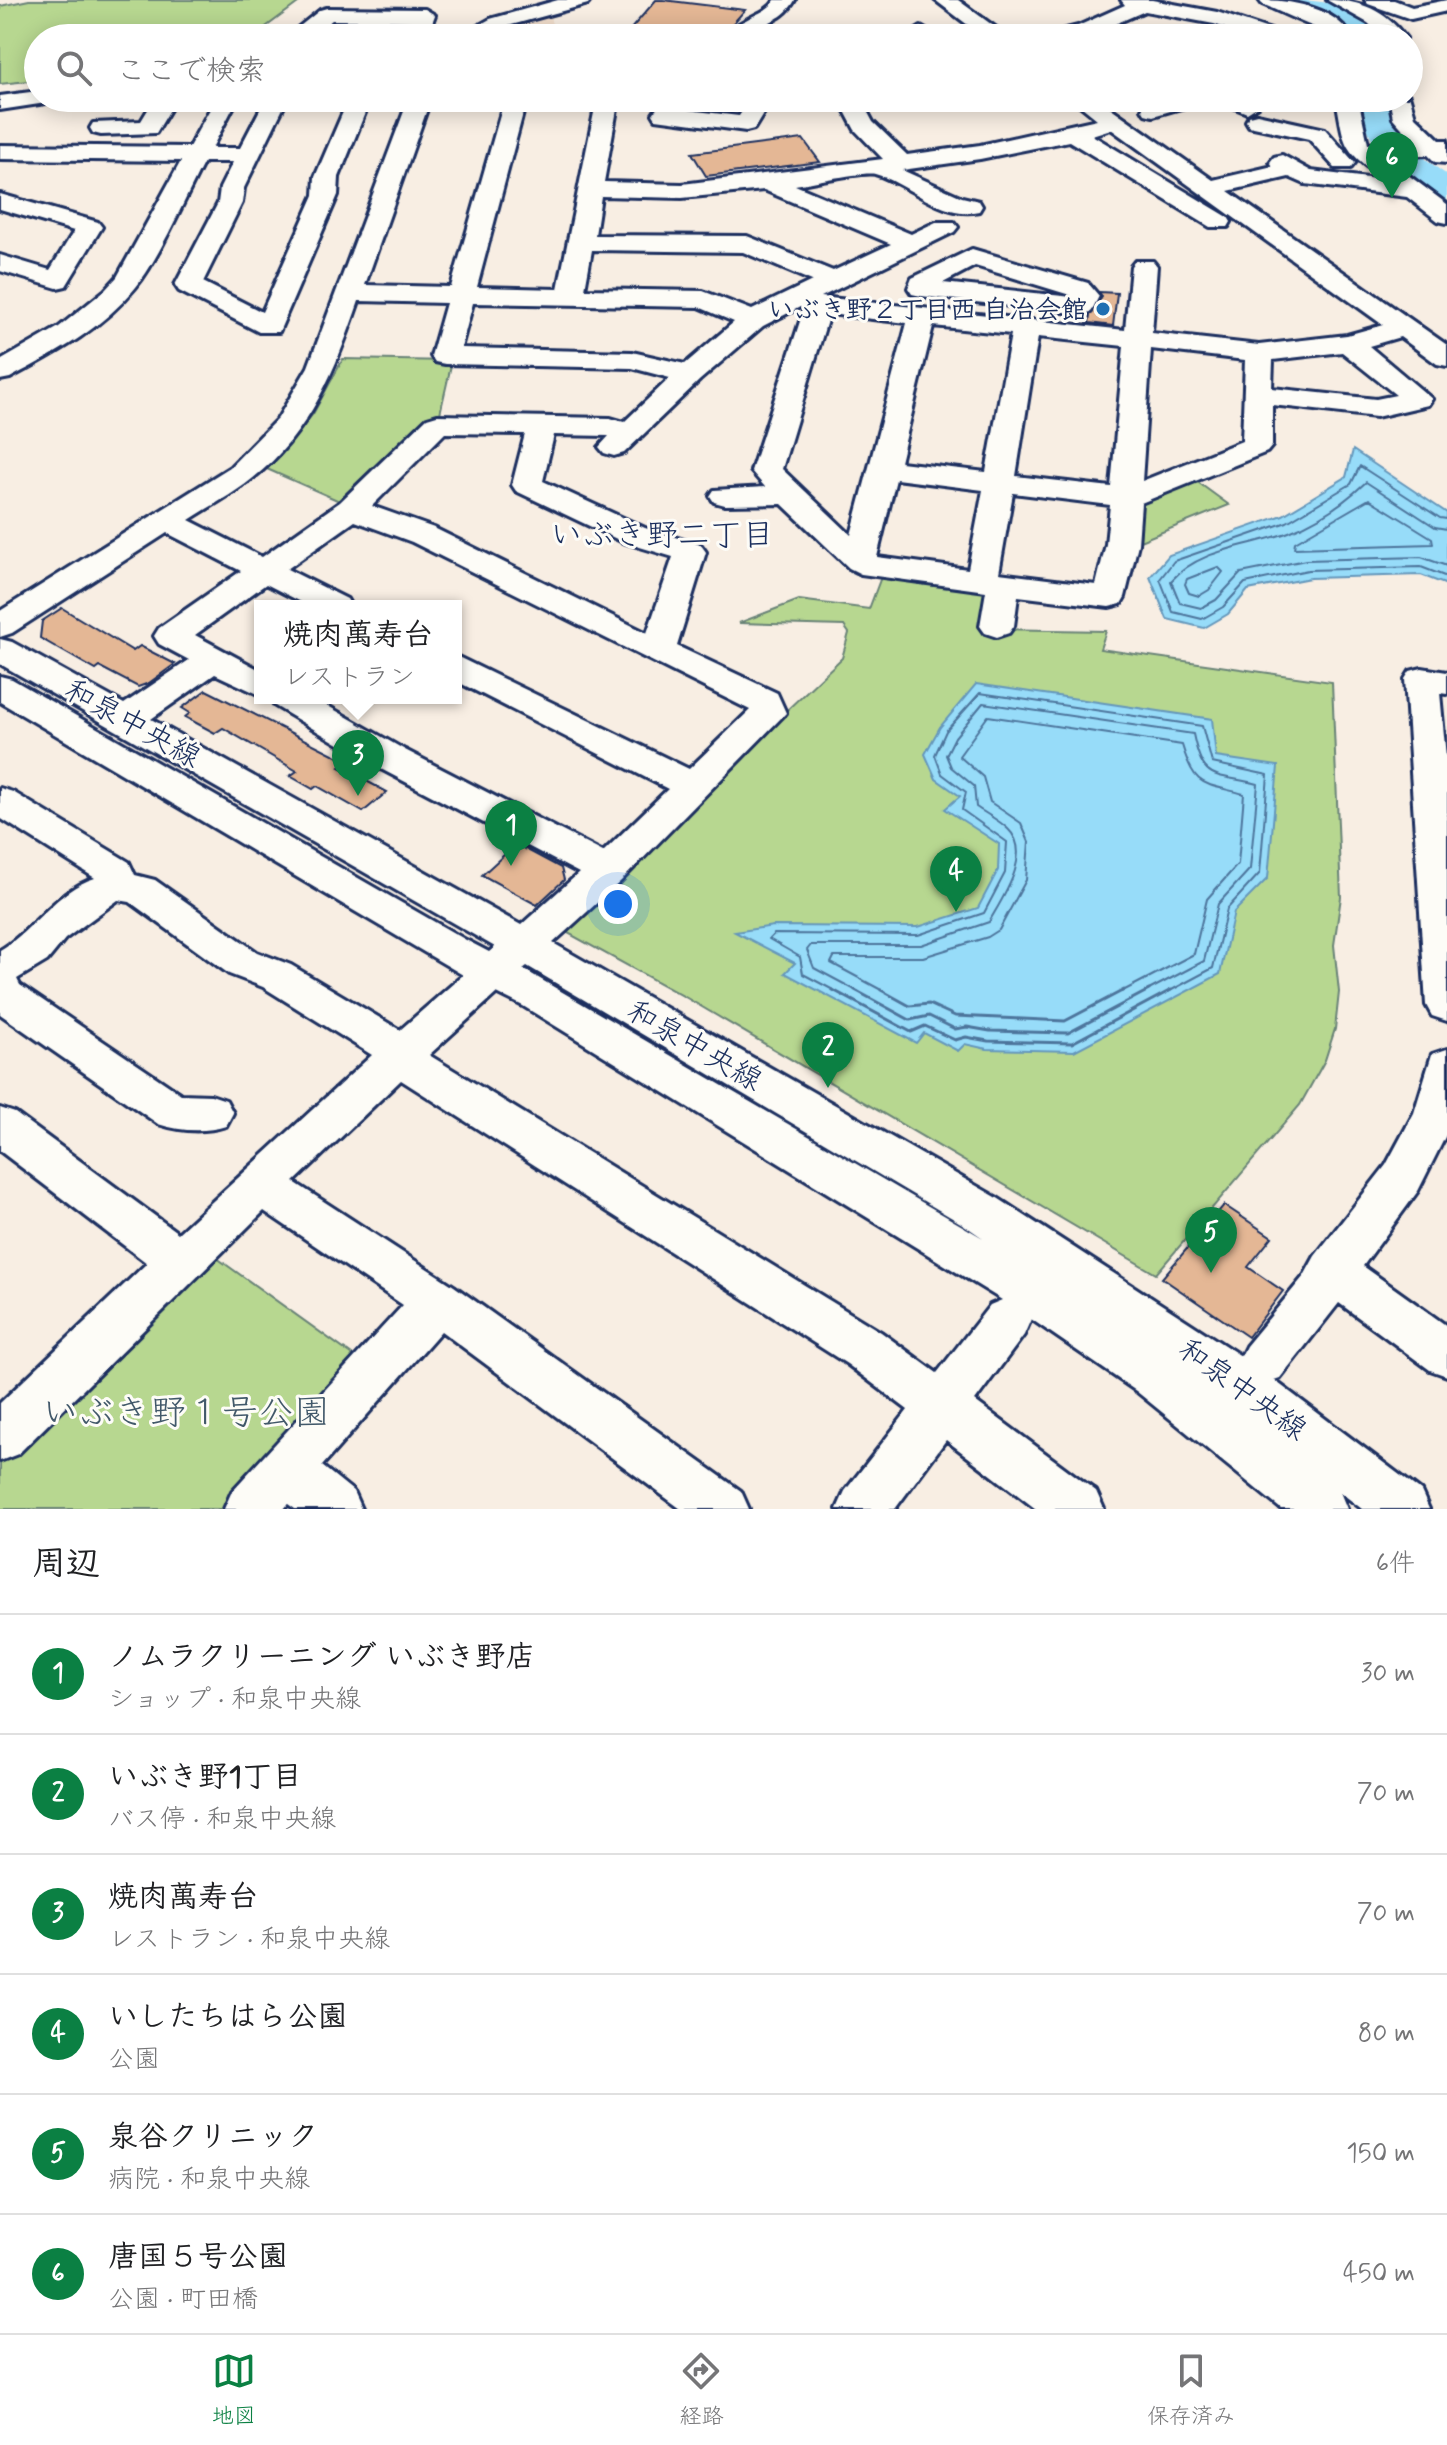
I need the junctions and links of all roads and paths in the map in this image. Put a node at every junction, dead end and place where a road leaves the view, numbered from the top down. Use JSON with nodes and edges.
{"nodes":[{"id":1,"x":581,"y":0,"type":"edge"},
{"id":2,"x":785,"y":0,"type":"edge"},
{"id":3,"x":945,"y":0,"type":"edge"},
{"id":4,"x":1215,"y":0,"type":"edge"},
{"id":5,"x":1269,"y":0,"type":"edge"},
{"id":6,"x":1337,"y":0,"type":"edge"},
{"id":7,"x":1375,"y":0,"type":"edge"},
{"id":8,"x":1447,"y":5,"type":"edge"},
{"id":9,"x":1132,"y":6,"type":"edge"},
{"id":10,"x":1173,"y":11,"type":"junction"},
{"id":11,"x":314,"y":24,"type":"edge"},
{"id":12,"x":422,"y":24,"type":"edge"},
{"id":13,"x":495,"y":24,"type":"edge"},
{"id":14,"x":750,"y":24,"type":"edge"},
{"id":15,"x":979,"y":24,"type":"edge"},
{"id":16,"x":1108,"y":24,"type":"edge"},
{"id":17,"x":1152,"y":24,"type":"edge"},
{"id":18,"x":1236,"y":24,"type":"edge"},
{"id":19,"x":1326,"y":24,"type":"edge"},
{"id":20,"x":1380,"y":24,"type":"edge"},
{"id":21,"x":24,"y":100,"type":"edge"},
{"id":22,"x":0,"y":103,"type":"edge"},
{"id":23,"x":158,"y":112,"type":"edge"},
{"id":24,"x":220,"y":112,"type":"edge"},
{"id":25,"x":270,"y":112,"type":"edge"},
{"id":26,"x":354,"y":112,"type":"edge"},
{"id":27,"x":415,"y":112,"type":"edge"},
{"id":28,"x":512,"y":112,"type":"edge"},
{"id":29,"x":621,"y":112,"type":"edge"},
{"id":30,"x":665,"y":112,"type":"edge"},
{"id":31,"x":753,"y":112,"type":"edge"},
{"id":32,"x":856,"y":112,"type":"edge"},
{"id":33,"x":1101,"y":112,"type":"edge"},
{"id":34,"x":1258,"y":112,"type":"edge"},
{"id":35,"x":1350,"y":112,"type":"edge"},
{"id":36,"x":1403,"y":112,"type":"edge"},
{"id":37,"x":1114,"y":121,"type":"junction"},
{"id":38,"x":74,"y":128,"type":"dead end"},
{"id":39,"x":1073,"y":133,"type":"junction"},
{"id":40,"x":1438,"y":150,"type":"edge"},
{"id":41,"x":0,"y":152,"type":"edge"},
{"id":42,"x":197,"y":154,"type":"junction"},
{"id":43,"x":248,"y":155,"type":"junction"},
{"id":44,"x":1357,"y":155,"type":"junction"},
{"id":45,"x":889,"y":163,"type":"junction"},
{"id":46,"x":767,"y":182,"type":"junction"},
{"id":47,"x":1209,"y":188,"type":"junction"},
{"id":48,"x":591,"y":189,"type":"junction"},
{"id":49,"x":1415,"y":191,"type":"junction"},
{"id":50,"x":0,"y":201,"type":"edge"},
{"id":51,"x":970,"y":206,"type":"dead end"},
{"id":52,"x":940,"y":210,"type":"junction"},
{"id":53,"x":1447,"y":216,"type":"edge"},
{"id":54,"x":1219,"y":222,"type":"dead end"},
{"id":55,"x":581,"y":242,"type":"junction"},
{"id":56,"x":911,"y":243,"type":"junction"},
{"id":57,"x":0,"y":263,"type":"edge"},
{"id":58,"x":1144,"y":266,"type":"dead end"},
{"id":59,"x":1018,"y":270,"type":"junction"},
{"id":60,"x":128,"y":280,"type":"junction"},
{"id":61,"x":190,"y":281,"type":"junction"},
{"id":62,"x":350,"y":293,"type":"junction"},
{"id":63,"x":462,"y":295,"type":"junction"},
{"id":64,"x":816,"y":295,"type":"junction"},
{"id":65,"x":993,"y":296,"type":"junction"},
{"id":66,"x":570,"y":297,"type":"junction"},
{"id":67,"x":922,"y":317,"type":"junction"},
{"id":68,"x":753,"y":320,"type":"junction"},
{"id":69,"x":965,"y":322,"type":"junction"},
{"id":70,"x":1404,"y":328,"type":"junction"},
{"id":71,"x":1026,"y":329,"type":"junction"},
{"id":72,"x":1140,"y":342,"type":"junction"},
{"id":73,"x":1348,"y":343,"type":"junction"},
{"id":74,"x":1259,"y":353,"type":"junction"},
{"id":75,"x":1447,"y":358,"type":"edge"},
{"id":76,"x":0,"y":372,"type":"edge"},
{"id":77,"x":690,"y":374,"type":"junction"},
{"id":78,"x":1259,"y":395,"type":"junction"},
{"id":79,"x":542,"y":426,"type":"junction"},
{"id":80,"x":885,"y":469,"type":"junction"},
{"id":81,"x":999,"y":483,"type":"junction"},
{"id":82,"x":789,"y":492,"type":"junction"},
{"id":83,"x":725,"y":496,"type":"dead end"},
{"id":84,"x":1126,"y":498,"type":"junction"},
{"id":85,"x":351,"y":509,"type":"junction"},
{"id":86,"x":167,"y":521,"type":"junction"},
{"id":87,"x":860,"y":561,"type":"junction"},
{"id":88,"x":265,"y":571,"type":"junction"},
{"id":89,"x":993,"y":582,"type":"junction"},
{"id":90,"x":323,"y":600,"type":"edge"},
{"id":91,"x":0,"y":626,"type":"edge"},
{"id":92,"x":997,"y":626,"type":"dead end"},
{"id":93,"x":659,"y":649,"type":"junction"},
{"id":94,"x":0,"y":650,"type":"edge"},
{"id":95,"x":213,"y":659,"type":"junction"},
{"id":96,"x":462,"y":670,"type":"edge"},
{"id":97,"x":254,"y":681,"type":"edge"},
{"id":98,"x":1447,"y":683,"type":"edge"},
{"id":99,"x":0,"y":687,"type":"edge"},
{"id":100,"x":298,"y":704,"type":"edge"},
{"id":101,"x":127,"y":719,"type":"junction"},
{"id":102,"x":693,"y":786,"type":"junction"},
{"id":103,"x":0,"y":801,"type":"edge"},
{"id":104,"x":607,"y":871,"type":"junction"},
{"id":105,"x":118,"y":886,"type":"junction"},
{"id":106,"x":508,"y":959,"type":"junction"},
{"id":107,"x":0,"y":970,"type":"edge"},
{"id":108,"x":0,"y":985,"type":"edge"},
{"id":109,"x":1447,"y":1005,"type":"edge"},
{"id":110,"x":398,"y":1057,"type":"junction"},
{"id":111,"x":1447,"y":1066,"type":"edge"},
{"id":112,"x":211,"y":1113,"type":"dead end"},
{"id":113,"x":0,"y":1126,"type":"edge"},
{"id":114,"x":262,"y":1185,"type":"junction"},
{"id":115,"x":180,"y":1261,"type":"junction"},
{"id":116,"x":1332,"y":1271,"type":"junction"},
{"id":117,"x":437,"y":1301,"type":"junction"},
{"id":118,"x":1007,"y":1320,"type":"dead end"},
{"id":119,"x":1447,"y":1354,"type":"edge"},
{"id":120,"x":1263,"y":1362,"type":"dead end"},
{"id":121,"x":942,"y":1406,"type":"junction"},
{"id":122,"x":3,"y":1428,"type":"edge"},
{"id":123,"x":286,"y":1470,"type":"junction"},
{"id":124,"x":250,"y":1509,"type":"edge"},
{"id":125,"x":335,"y":1509,"type":"edge"},
{"id":126,"x":723,"y":1509,"type":"edge"},
{"id":127,"x":863,"y":1509,"type":"edge"},
{"id":128,"x":1078,"y":1509,"type":"edge"},
{"id":129,"x":1321,"y":1509,"type":"edge"},
{"id":130,"x":1403,"y":1509,"type":"edge"}],
"edges":[{"from":1,"to":13,"type":"street"},
{"from":2,"to":14,"type":"street"},
{"from":3,"to":15,"type":"street"},
{"from":4,"to":10,"type":"street"},
{"from":5,"to":19,"type":"street"},
{"from":6,"to":20,"type":"street"},
{"from":7,"to":8,"type":"street"},
{"from":9,"to":10,"type":"street"},
{"from":9,"to":16,"type":"street"},
{"from":9,"to":17,"type":"street"},
{"from":10,"to":18,"type":"street"},
{"from":11,"to":12,"type":"street"},
{"from":21,"to":22,"type":"street"},
{"from":23,"to":38,"type":"street"},
{"from":24,"to":42,"type":"street"},
{"from":25,"to":43,"type":"street"},
{"from":26,"to":61,"type":"street"},
{"from":27,"to":62,"type":"street"},
{"from":28,"to":63,"type":"street"},
{"from":29,"to":48,"type":"street"},
{"from":30,"to":31,"type":"street"},
{"from":32,"to":45,"type":"street"},
{"from":33,"to":37,"type":"street"},
{"from":34,"to":44,"type":"street"},
{"from":35,"to":44,"type":"street"},
{"from":36,"to":40,"type":"street"},
{"from":37,"to":39,"type":"street"},
{"from":37,"to":47,"type":"street"},
{"from":39,"to":45,"type":"street"},
{"from":39,"to":54,"type":"street"},
{"from":40,"to":44,"type":"street"},
{"from":41,"to":42,"type":"street"},
{"from":42,"to":43,"type":"street"},
{"from":42,"to":60,"type":"street"},
{"from":43,"to":61,"type":"street"},
{"from":44,"to":49,"type":"street"},
{"from":45,"to":46,"type":"street"},
{"from":45,"to":52,"type":"street"},
{"from":46,"to":48,"type":"street"},
{"from":46,"to":56,"type":"street"},
{"from":47,"to":49,"type":"street"},
{"from":47,"to":70,"type":"street"},
{"from":48,"to":55,"type":"street"},
{"from":49,"to":53,"type":"street"},
{"from":50,"to":57,"type":"street"},
{"from":51,"to":52,"type":"street"},
{"from":52,"to":56,"type":"street"},
{"from":55,"to":64,"type":"street"},
{"from":55,"to":66,"type":"street"},
{"from":56,"to":64,"type":"street"},
{"from":58,"to":72,"type":"street"},
{"from":59,"to":65,"type":"street"},
{"from":59,"to":65,"type":"street"},
{"from":59,"to":65,"type":"street"},
{"from":60,"to":61,"type":"street"},
{"from":60,"to":76,"type":"street"},
{"from":62,"to":63,"type":"street"},
{"from":62,"to":86,"type":"street"},
{"from":63,"to":66,"type":"street"},
{"from":63,"to":77,"type":"street"},
{"from":64,"to":67,"type":"street"},
{"from":64,"to":68,"type":"street"},
{"from":64,"to":82,"type":"street"},
{"from":65,"to":69,"type":"street"},
{"from":66,"to":68,"type":"street"},
{"from":67,"to":69,"type":"street"},
{"from":67,"to":80,"type":"street"},
{"from":68,"to":77,"type":"street"},
{"from":69,"to":71,"type":"street"},
{"from":70,"to":73,"type":"street"},
{"from":70,"to":75,"type":"street"},
{"from":71,"to":72,"type":"street"},
{"from":71,"to":81,"type":"street"},
{"from":72,"to":74,"type":"street"},
{"from":72,"to":84,"type":"street"},
{"from":73,"to":74,"type":"street"},
{"from":73,"to":78,"type":"street"},
{"from":74,"to":78,"type":"street"},
{"from":77,"to":79,"type":"street"},
{"from":78,"to":84,"type":"street"},
{"from":79,"to":85,"type":"street"},
{"from":79,"to":93,"type":"street"},
{"from":80,"to":81,"type":"street"},
{"from":80,"to":87,"type":"street"},
{"from":81,"to":84,"type":"street"},
{"from":81,"to":89,"type":"street"},
{"from":82,"to":83,"type":"street"},
{"from":82,"to":87,"type":"street"},
{"from":84,"to":89,"type":"street"},
{"from":85,"to":88,"type":"street"},
{"from":85,"to":93,"type":"street"},
{"from":86,"to":88,"type":"street"},
{"from":86,"to":91,"type":"street"},
{"from":87,"to":89,"type":"street"},
{"from":88,"to":90,"type":"street"},
{"from":88,"to":95,"type":"street"},
{"from":89,"to":92,"type":"street"},
{"from":93,"to":102,"type":"street"},
{"from":94,"to":101,"type":"street","name":"和泉中央線"},
{"from":95,"to":97,"type":"street"},
{"from":95,"to":101,"type":"street"},
{"from":96,"to":102,"type":"street"},
{"from":98,"to":109,"type":"street"},
{"from":99,"to":106,"type":"street","name":"和泉中央線"},
{"from":100,"to":104,"type":"street"},
{"from":101,"to":106,"type":"street","name":"和泉中央線"},
{"from":102,"to":104,"type":"street"},
{"from":103,"to":105,"type":"street"},
{"from":104,"to":106,"type":"street"},
{"from":105,"to":107,"type":"street"},
{"from":105,"to":110,"type":"street"},
{"from":106,"to":110,"type":"street"},
{"from":106,"to":129,"type":"street","name":"和泉中央線"},
{"from":106,"to":130,"type":"street","name":"和泉中央線"},
{"from":108,"to":112,"type":"street"},
{"from":110,"to":114,"type":"street"},
{"from":110,"to":121,"type":"street"},
{"from":111,"to":116,"type":"street"},
{"from":113,"to":115,"type":"street"},
{"from":114,"to":115,"type":"street"},
{"from":114,"to":117,"type":"street"},
{"from":115,"to":122,"type":"street"},
{"from":116,"to":119,"type":"street"},
{"from":116,"to":120,"type":"street"},
{"from":117,"to":123,"type":"street"},
{"from":117,"to":126,"type":"street"},
{"from":118,"to":121,"type":"street"},
{"from":121,"to":127,"type":"street"},
{"from":121,"to":128,"type":"street"},
{"from":123,"to":124,"type":"street"},
{"from":123,"to":125,"type":"street"}]}
